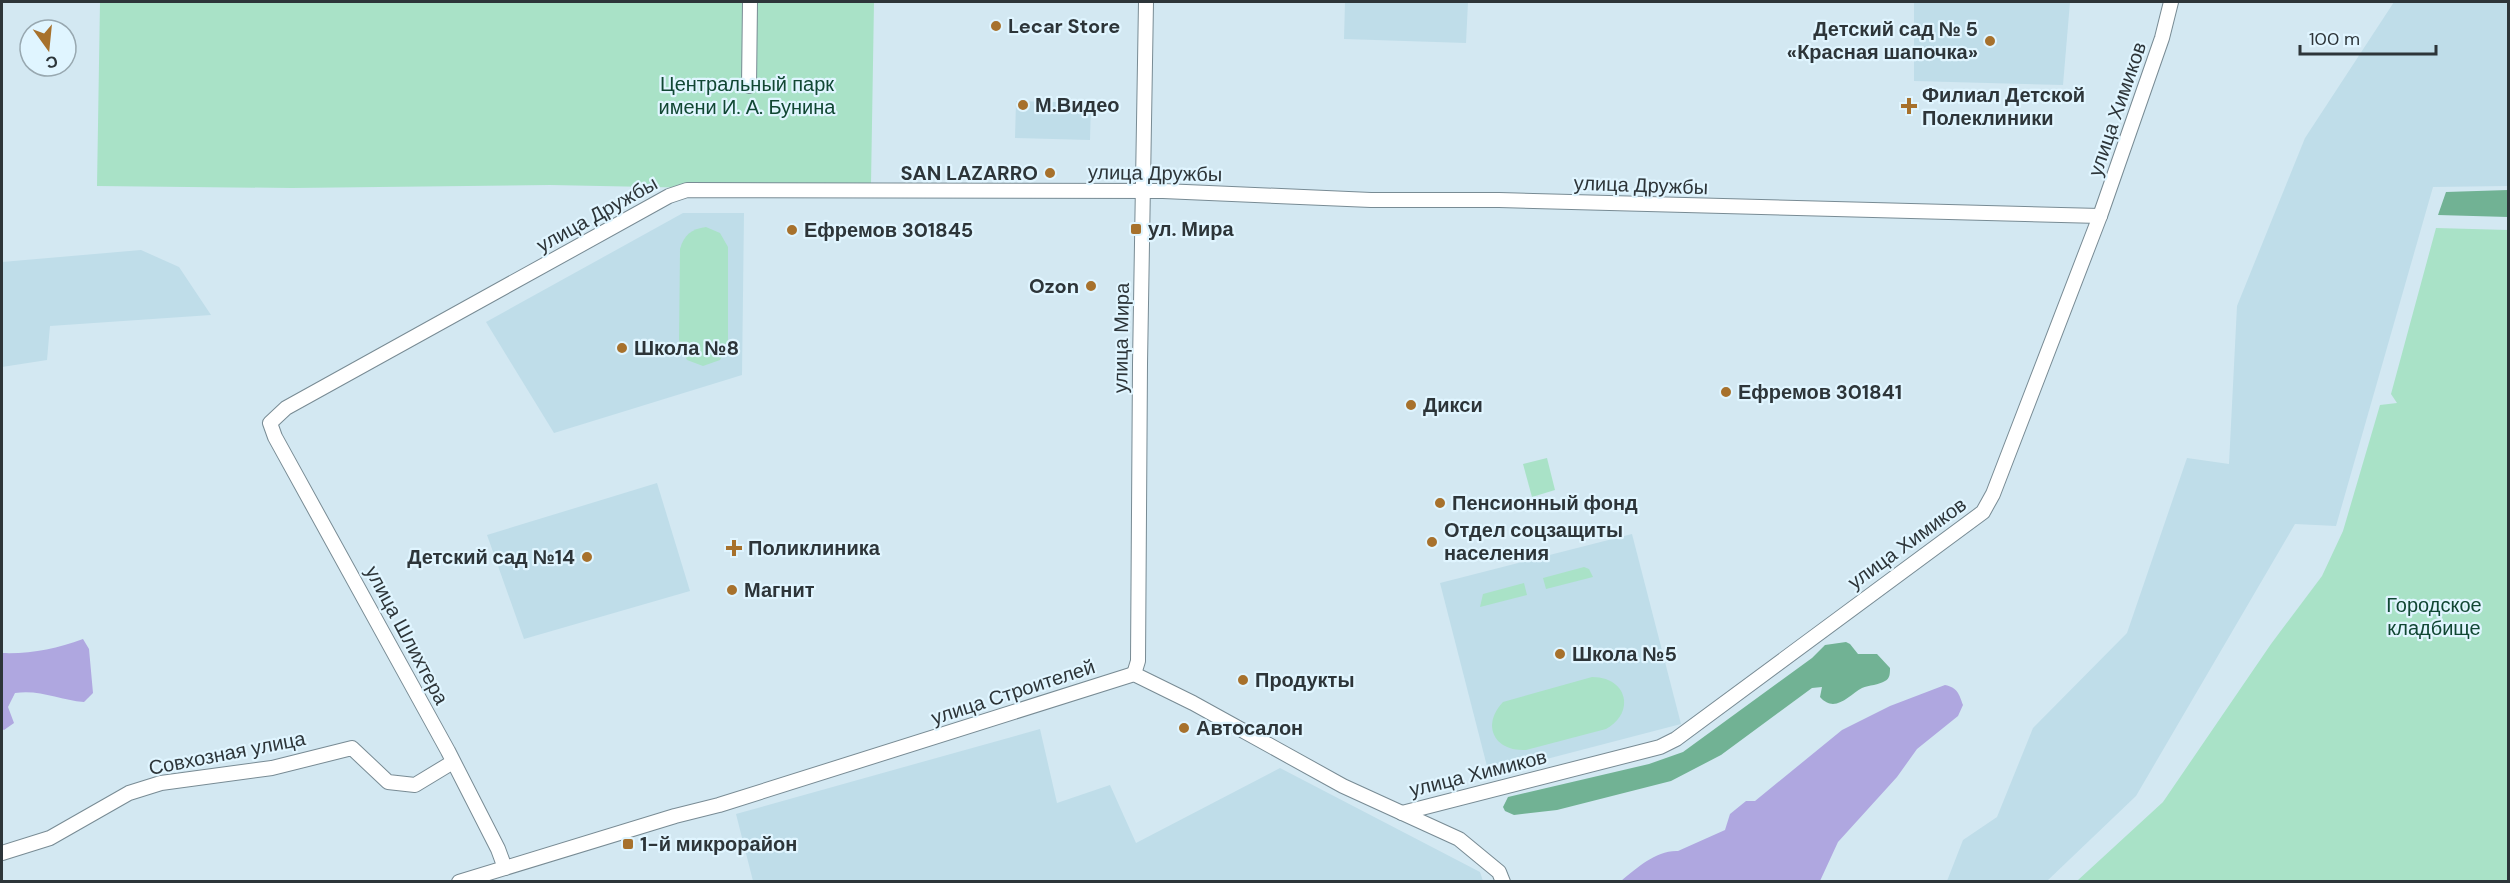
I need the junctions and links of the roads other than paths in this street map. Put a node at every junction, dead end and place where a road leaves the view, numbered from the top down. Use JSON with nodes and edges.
{"nodes":[{"id":1,"x":750,"y":2,"type":"edge"},
{"id":2,"x":1146,"y":2,"type":"edge"},
{"id":3,"x":2171,"y":2,"type":"edge"},
{"id":4,"x":749,"y":86,"type":"dead end"},
{"id":5,"x":1142,"y":192,"type":"junction"},
{"id":6,"x":2100,"y":216,"type":"junction"},
{"id":7,"x":270,"y":423,"type":"joint"},
{"id":8,"x":1134,"y":674,"type":"junction"},
{"id":9,"x":453,"y":762,"type":"junction"},
{"id":10,"x":1402,"y":813,"type":"junction"},
{"id":11,"x":2,"y":852,"type":"edge"},
{"id":12,"x":505,"y":868,"type":"junction"},
{"id":13,"x":1501,"y":877,"type":"edge"},
{"id":14,"x":466,"y":880,"type":"edge"}],
"edges":[{"from":1,"to":4,"type":"street"},
{"from":2,"to":5,"type":"street","name":"улица Мира"},
{"from":3,"to":6,"type":"street","name":"улица Химиков"},
{"from":5,"to":6,"type":"street","name":"улица Дружбы"},
{"from":5,"to":7,"type":"street","name":"улица Дружбы"},
{"from":5,"to":8,"type":"street","name":"улица Мира"},
{"from":6,"to":10,"type":"street","name":"улица Химиков"},
{"from":7,"to":9,"type":"street","name":"улица Шлихтера"},
{"from":8,"to":10,"type":"street"},
{"from":8,"to":12,"type":"street","name":"улица Строителей"},
{"from":9,"to":11,"type":"street","name":"Совхозная улица"},
{"from":9,"to":12,"type":"street","name":"улица Шлихтера"},
{"from":10,"to":13,"type":"street"},
{"from":12,"to":14,"type":"street","name":"улица Строителей"}]}
